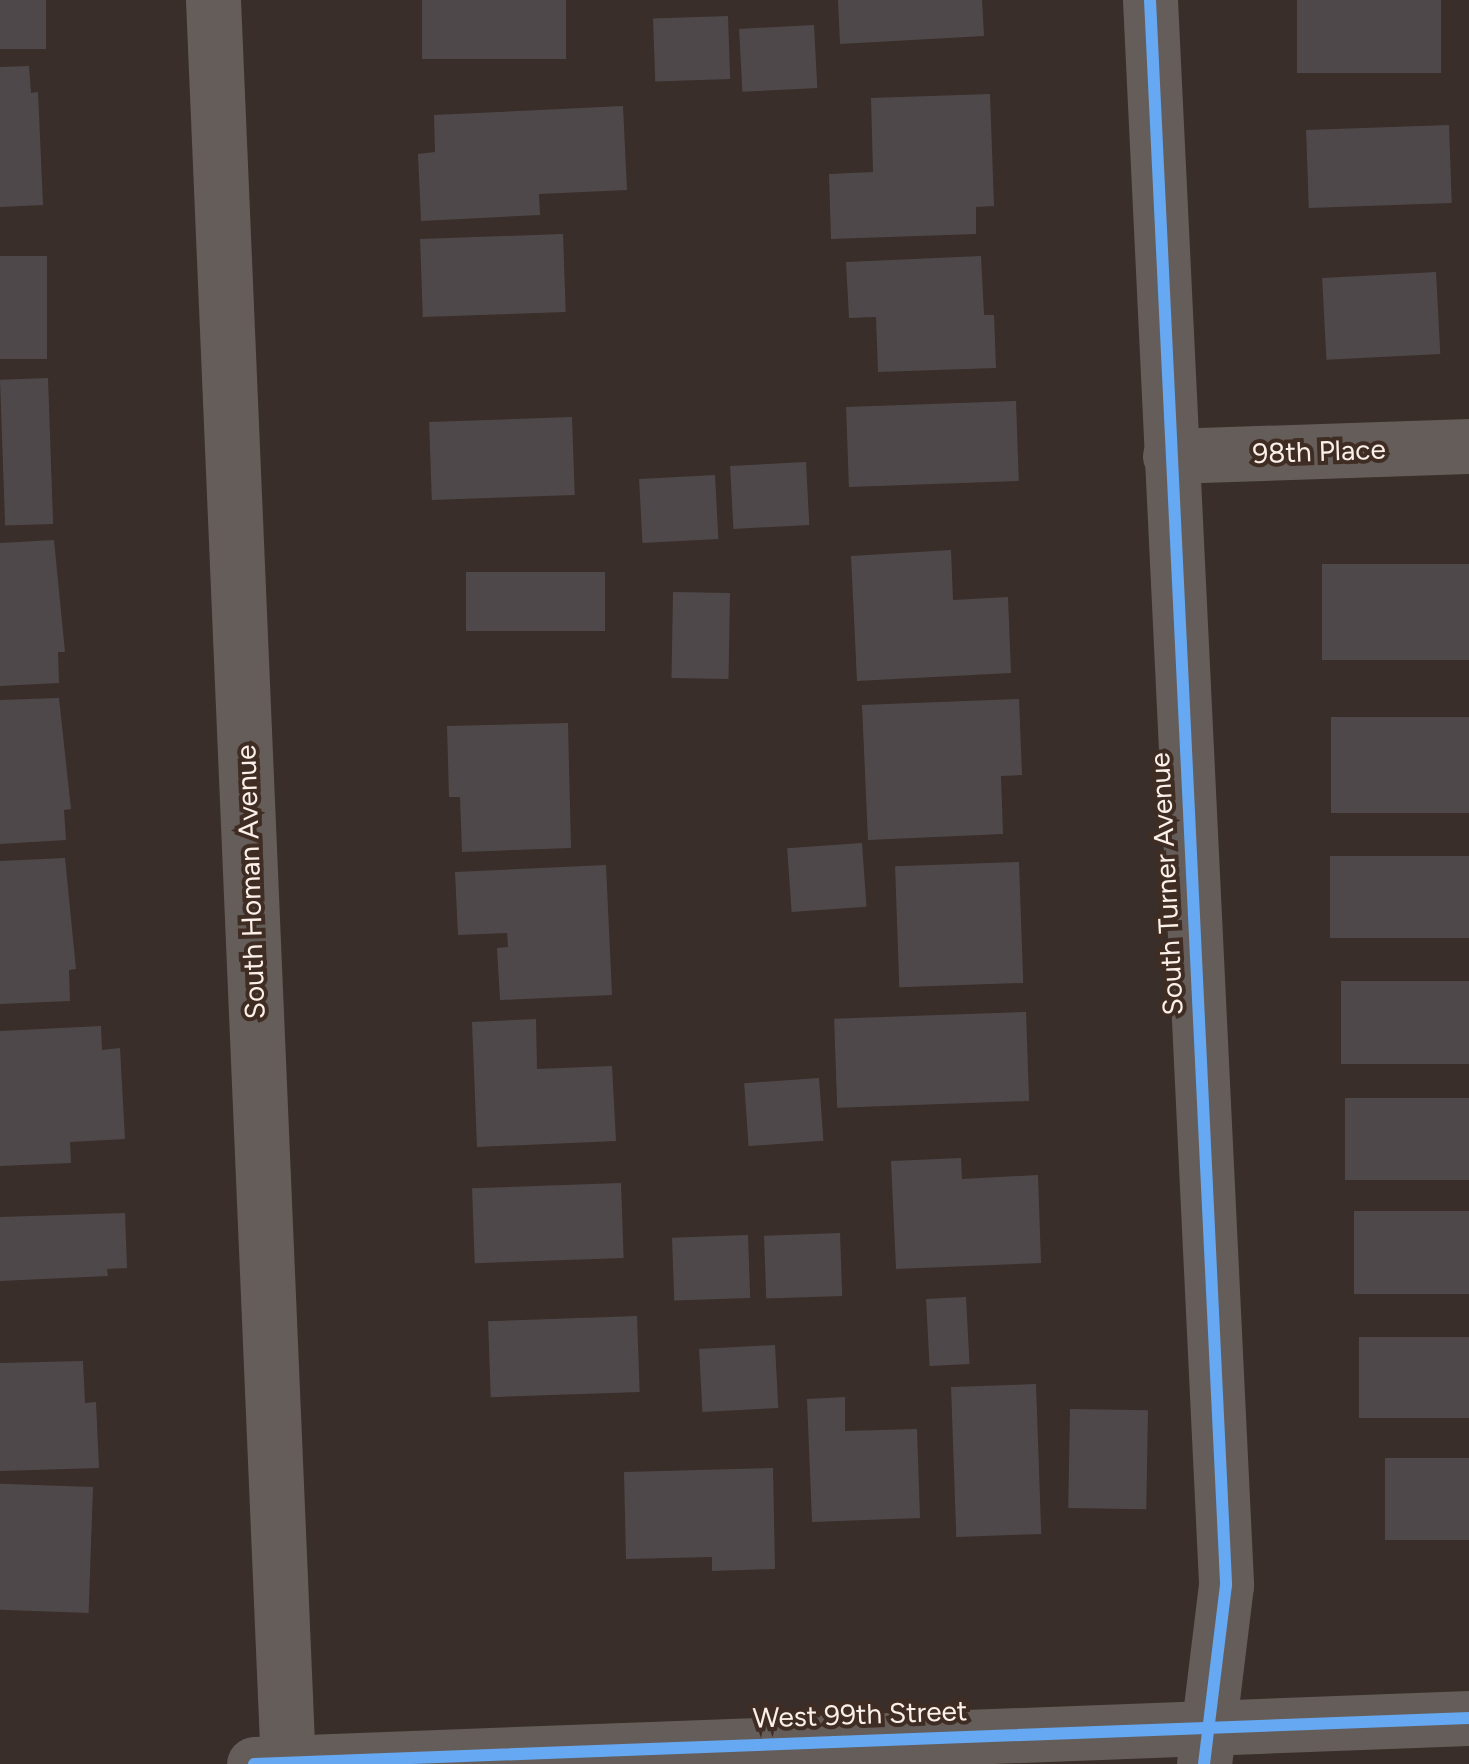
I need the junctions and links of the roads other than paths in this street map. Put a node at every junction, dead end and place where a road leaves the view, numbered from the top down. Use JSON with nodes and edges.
{"nodes":[{"id":1,"x":213,"y":0,"type":"edge"},
{"id":2,"x":1150,"y":0,"type":"edge"},
{"id":3,"x":1469,"y":446,"type":"edge"},
{"id":4,"x":1170,"y":456,"type":"junction"},
{"id":5,"x":1469,"y":1718,"type":"edge"},
{"id":6,"x":1207,"y":1745,"type":"edge"},
{"id":7,"x":288,"y":1763,"type":"edge"},
{"id":8,"x":254,"y":1764,"type":"edge"}],
"edges":[{"from":1,"to":7,"type":"street","name":"South Homan Avenue"},
{"from":2,"to":4,"type":"street","name":"South Turner Avenue"},
{"from":3,"to":4,"type":"street","name":"98th Place"},
{"from":4,"to":6,"type":"street","name":"South Turner Avenue"},
{"from":5,"to":6,"type":"street","name":"West 99th Street"},
{"from":6,"to":7,"type":"street","name":"West 99th Street"},
{"from":7,"to":8,"type":"street","name":"West 99th Street"}]}
